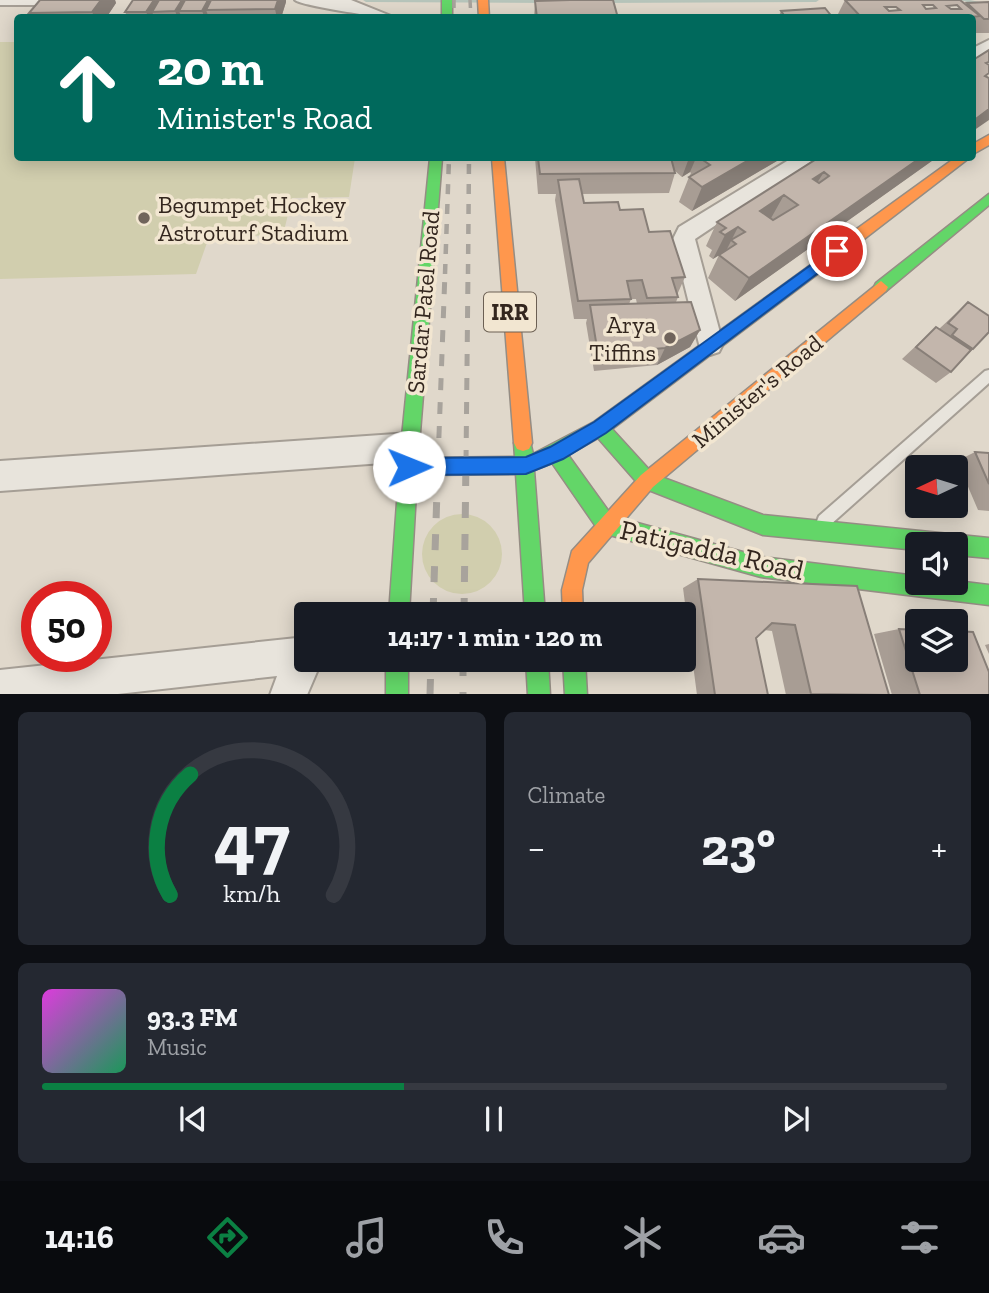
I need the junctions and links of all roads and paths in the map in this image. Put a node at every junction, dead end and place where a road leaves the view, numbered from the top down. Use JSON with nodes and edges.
{"nodes":[{"id":1,"x":62,"y":0,"type":"edge"},
{"id":2,"x":303,"y":0,"type":"edge"},
{"id":3,"x":0,"y":1,"type":"edge"},
{"id":4,"x":377,"y":14,"type":"edge"},
{"id":5,"x":436,"y":161,"type":"edge"},
{"id":6,"x":499,"y":161,"type":"edge"},
{"id":7,"x":801,"y":161,"type":"edge"},
{"id":8,"x":960,"y":161,"type":"edge"},
{"id":9,"x":989,"y":198,"type":"edge"},
{"id":10,"x":710,"y":344,"type":"junction"},
{"id":11,"x":989,"y":375,"type":"edge"},
{"id":12,"x":600,"y":428,"type":"junction"},
{"id":13,"x":556,"y":453,"type":"junction"},
{"id":14,"x":409,"y":457,"type":"junction"},
{"id":15,"x":526,"y":465,"type":"junction"},
{"id":16,"x":0,"y":476,"type":"edge"},
{"id":17,"x":647,"y":481,"type":"junction"},
{"id":18,"x":606,"y":524,"type":"junction"},
{"id":19,"x":763,"y":525,"type":"junction"},
{"id":20,"x":814,"y":530,"type":"junction"},
{"id":21,"x":905,"y":540,"type":"edge"},
{"id":22,"x":968,"y":546,"type":"edge"},
{"id":23,"x":989,"y":548,"type":"edge"},
{"id":24,"x":761,"y":567,"type":"junction"},
{"id":25,"x":989,"y":595,"type":"edge"},
{"id":26,"x":400,"y":602,"type":"edge"},
{"id":27,"x":534,"y":602,"type":"edge"},
{"id":28,"x":572,"y":602,"type":"edge"},
{"id":29,"x":294,"y":656,"type":"edge"},
{"id":30,"x":298,"y":672,"type":"edge"},
{"id":31,"x":397,"y":672,"type":"edge"},
{"id":32,"x":538,"y":672,"type":"edge"},
{"id":33,"x":574,"y":672,"type":"edge"},
{"id":34,"x":0,"y":688,"type":"edge"},
{"id":35,"x":288,"y":694,"type":"edge"},
{"id":36,"x":397,"y":694,"type":"edge"},
{"id":37,"x":539,"y":694,"type":"edge"},
{"id":38,"x":576,"y":694,"type":"edge"}],
"edges":[{"from":1,"to":3,"type":"street"},
{"from":2,"to":4,"type":"street"},
{"from":5,"to":14,"type":"main road","name":"Sardar Patel Road"},
{"from":6,"to":15,"type":"main road","number":"IRR"},
{"from":7,"to":10,"type":"street"},
{"from":8,"to":10,"type":"main road"},
{"from":9,"to":17,"type":"main road","name":"Minister's Road"},
{"from":10,"to":12,"type":"main road"},
{"from":11,"to":20,"type":"lane"},
{"from":12,"to":13,"type":"main road"},
{"from":12,"to":17,"type":"main road"},
{"from":13,"to":15,"type":"main road"},
{"from":13,"to":18,"type":"main road","name":"Patigadda Road"},
{"from":14,"to":15,"type":"main road"},
{"from":14,"to":16,"type":"street"},
{"from":14,"to":26,"type":"main road","name":"Sardar Patel Road"},
{"from":15,"to":27,"type":"main road","number":"IRR"},
{"from":17,"to":18,"type":"main road","name":"Minister's Road"},
{"from":17,"to":19,"type":"main road","name":"Patigadda Road"},
{"from":18,"to":24,"type":"main road","name":"Patigadda Road"},
{"from":18,"to":28,"type":"main road","name":"Minister's Road"},
{"from":19,"to":20,"type":"main road","name":"Patigadda Road"},
{"from":19,"to":24,"type":"main road"},
{"from":20,"to":21,"type":"main road","name":"Patigadda Road"},
{"from":22,"to":23,"type":"main road","name":"Patigadda Road"},
{"from":24,"to":25,"type":"main road","name":"Patigadda Road"},
{"from":29,"to":34,"type":"street"},
{"from":30,"to":35,"type":"street"},
{"from":31,"to":36,"type":"main road"},
{"from":32,"to":37,"type":"main road"},
{"from":33,"to":38,"type":"main road"}]}
